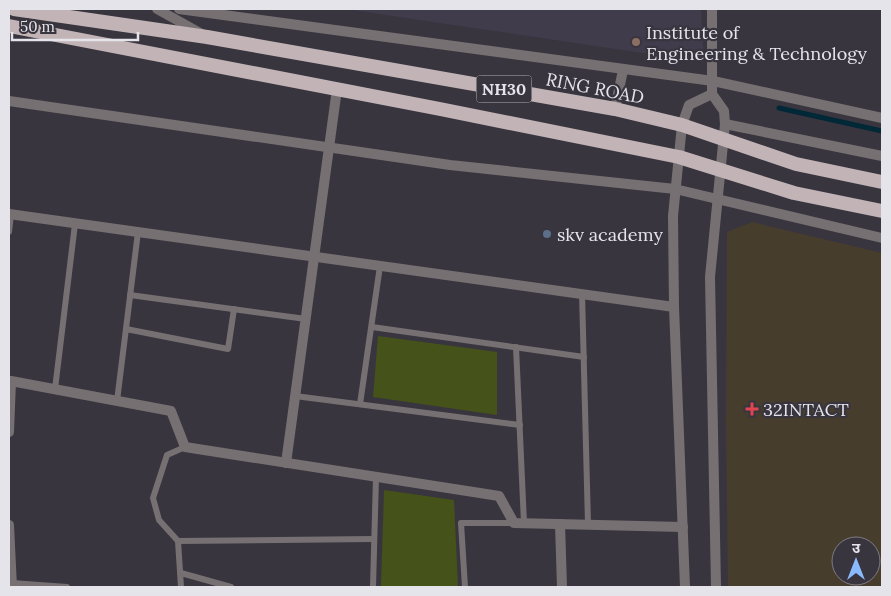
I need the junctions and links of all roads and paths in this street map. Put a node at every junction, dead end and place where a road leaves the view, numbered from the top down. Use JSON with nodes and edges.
{"nodes":[{"id":1,"x":14,"y":9,"type":"edge"},
{"id":2,"x":157,"y":9,"type":"edge"},
{"id":3,"x":179,"y":9,"type":"edge"},
{"id":4,"x":712,"y":9,"type":"edge"},
{"id":5,"x":9,"y":26,"type":"edge"},
{"id":6,"x":207,"y":37,"type":"junction"},
{"id":7,"x":622,"y":70,"type":"junction"},
{"id":8,"x":713,"y":81,"type":"junction"},
{"id":9,"x":337,"y":89,"type":"junction"},
{"id":10,"x":712,"y":94,"type":"junction"},
{"id":11,"x":9,"y":101,"type":"edge"},
{"id":12,"x":615,"y":109,"type":"junction"},
{"id":13,"x":882,"y":118,"type":"edge"},
{"id":14,"x":725,"y":124,"type":"junction"},
{"id":15,"x":682,"y":125,"type":"junction"},
{"id":16,"x":724,"y":141,"type":"junction"},
{"id":17,"x":329,"y":147,"type":"junction"},
{"id":18,"x":882,"y":156,"type":"edge"},
{"id":19,"x":679,"y":157,"type":"junction"},
{"id":20,"x":721,"y":172,"type":"junction"},
{"id":21,"x":882,"y":182,"type":"edge"},
{"id":22,"x":675,"y":189,"type":"junction"},
{"id":23,"x":718,"y":198,"type":"junction"},
{"id":24,"x":882,"y":211,"type":"edge"},
{"id":25,"x":10,"y":214,"type":"edge"},
{"id":26,"x":75,"y":224,"type":"junction"},
{"id":27,"x":9,"y":232,"type":"edge"},
{"id":28,"x":138,"y":232,"type":"junction"},
{"id":29,"x":882,"y":238,"type":"edge"},
{"id":30,"x":314,"y":257,"type":"junction"},
{"id":31,"x":380,"y":266,"type":"junction"},
{"id":32,"x":582,"y":293,"type":"junction"},
{"id":33,"x":130,"y":296,"type":"junction"},
{"id":34,"x":674,"y":307,"type":"junction"},
{"id":35,"x":234,"y":309,"type":"junction"},
{"id":36,"x":306,"y":319,"type":"junction"},
{"id":37,"x":372,"y":327,"type":"junction"},
{"id":38,"x":126,"y":329,"type":"junction"},
{"id":39,"x":516,"y":347,"type":"junction"},
{"id":40,"x":584,"y":357,"type":"junction"},
{"id":41,"x":10,"y":380,"type":"edge"},
{"id":42,"x":55,"y":389,"type":"junction"},
{"id":43,"x":295,"y":396,"type":"junction"},
{"id":44,"x":117,"y":401,"type":"junction"},
{"id":45,"x":360,"y":404,"type":"junction"},
{"id":46,"x":520,"y":425,"type":"junction"},
{"id":47,"x":9,"y":427,"type":"edge"},
{"id":48,"x":9,"y":432,"type":"edge"},
{"id":49,"x":185,"y":447,"type":"junction"},
{"id":50,"x":286,"y":463,"type":"junction"},
{"id":51,"x":376,"y":477,"type":"junction"},
{"id":52,"x":519,"y":523,"type":"junction"},
{"id":53,"x":560,"y":524,"type":"junction"},
{"id":54,"x":588,"y":524,"type":"junction"},
{"id":55,"x":9,"y":525,"type":"edge"},
{"id":56,"x":684,"y":527,"type":"junction"},
{"id":57,"x":374,"y":539,"type":"junction"},
{"id":58,"x":178,"y":541,"type":"junction"},
{"id":59,"x":181,"y":573,"type":"junction"},
{"id":60,"x":12,"y":585,"type":"edge"},
{"id":61,"x":67,"y":587,"type":"edge"},
{"id":62,"x":181,"y":587,"type":"edge"},
{"id":63,"x":231,"y":587,"type":"edge"},
{"id":64,"x":373,"y":587,"type":"edge"},
{"id":65,"x":465,"y":587,"type":"edge"},
{"id":66,"x":562,"y":587,"type":"edge"},
{"id":67,"x":685,"y":587,"type":"edge"},
{"id":68,"x":716,"y":587,"type":"edge"}],
"edges":[{"from":1,"to":6,"type":"highway","number":"NH30"},
{"from":2,"to":6,"type":"street"},
{"from":3,"to":7,"type":"street"},
{"from":4,"to":8,"type":"street"},
{"from":5,"to":9,"type":"highway","number":"NH30"},
{"from":6,"to":12,"type":"highway","name":"RING ROAD","number":"NH30"},
{"from":7,"to":8,"type":"street"},
{"from":7,"to":12,"type":"street"},
{"from":8,"to":10,"type":"street"},
{"from":8,"to":13,"type":"street"},
{"from":9,"to":17,"type":"street"},
{"from":9,"to":19,"type":"highway","number":"NH30"},
{"from":10,"to":14,"type":"street"},
{"from":10,"to":15,"type":"street"},
{"from":11,"to":17,"type":"street"},
{"from":12,"to":15,"type":"highway","name":"RING ROAD","number":"NH30"},
{"from":14,"to":16,"type":"street"},
{"from":14,"to":18,"type":"street"},
{"from":15,"to":16,"type":"highway","name":"RING ROAD","number":"NH30"},
{"from":15,"to":19,"type":"street"},
{"from":16,"to":20,"type":"street"},
{"from":16,"to":21,"type":"highway","name":"RING ROAD","number":"NH30"},
{"from":17,"to":22,"type":"street"},
{"from":17,"to":30,"type":"street"},
{"from":19,"to":20,"type":"highway","number":"NH30"},
{"from":19,"to":22,"type":"street"},
{"from":20,"to":23,"type":"street"},
{"from":20,"to":24,"type":"highway","number":"NH30"},
{"from":22,"to":23,"type":"street"},
{"from":22,"to":34,"type":"street"},
{"from":23,"to":29,"type":"street"},
{"from":23,"to":68,"type":"street"},
{"from":25,"to":26,"type":"street"},
{"from":25,"to":27,"type":"lane"},
{"from":26,"to":28,"type":"street"},
{"from":26,"to":42,"type":"lane"},
{"from":28,"to":30,"type":"street"},
{"from":28,"to":33,"type":"lane"},
{"from":30,"to":31,"type":"street"},
{"from":30,"to":36,"type":"street"},
{"from":31,"to":32,"type":"street"},
{"from":31,"to":37,"type":"lane"},
{"from":32,"to":34,"type":"street"},
{"from":32,"to":40,"type":"lane"},
{"from":33,"to":35,"type":"lane"},
{"from":33,"to":38,"type":"lane"},
{"from":34,"to":56,"type":"street"},
{"from":35,"to":36,"type":"lane"},
{"from":35,"to":38,"type":"lane"},
{"from":36,"to":43,"type":"street"},
{"from":37,"to":39,"type":"lane"},
{"from":37,"to":45,"type":"lane"},
{"from":38,"to":44,"type":"lane"},
{"from":39,"to":40,"type":"lane"},
{"from":39,"to":46,"type":"lane"},
{"from":40,"to":54,"type":"lane"},
{"from":41,"to":42,"type":"street"},
{"from":41,"to":47,"type":"street"},
{"from":42,"to":44,"type":"street"},
{"from":43,"to":45,"type":"lane"},
{"from":43,"to":50,"type":"street"},
{"from":44,"to":49,"type":"street"},
{"from":45,"to":46,"type":"lane"},
{"from":46,"to":52,"type":"lane"},
{"from":47,"to":48,"type":"street"},
{"from":49,"to":50,"type":"street"},
{"from":49,"to":58,"type":"lane"},
{"from":50,"to":51,"type":"street"},
{"from":51,"to":52,"type":"street"},
{"from":51,"to":57,"type":"lane"},
{"from":52,"to":53,"type":"street"},
{"from":52,"to":65,"type":"lane"},
{"from":53,"to":54,"type":"street"},
{"from":53,"to":66,"type":"street"},
{"from":54,"to":56,"type":"street"},
{"from":55,"to":60,"type":"street"},
{"from":56,"to":67,"type":"street"},
{"from":57,"to":58,"type":"lane"},
{"from":57,"to":64,"type":"lane"},
{"from":58,"to":59,"type":"lane"},
{"from":59,"to":62,"type":"lane"},
{"from":59,"to":63,"type":"lane"},
{"from":60,"to":61,"type":"lane"}]}
